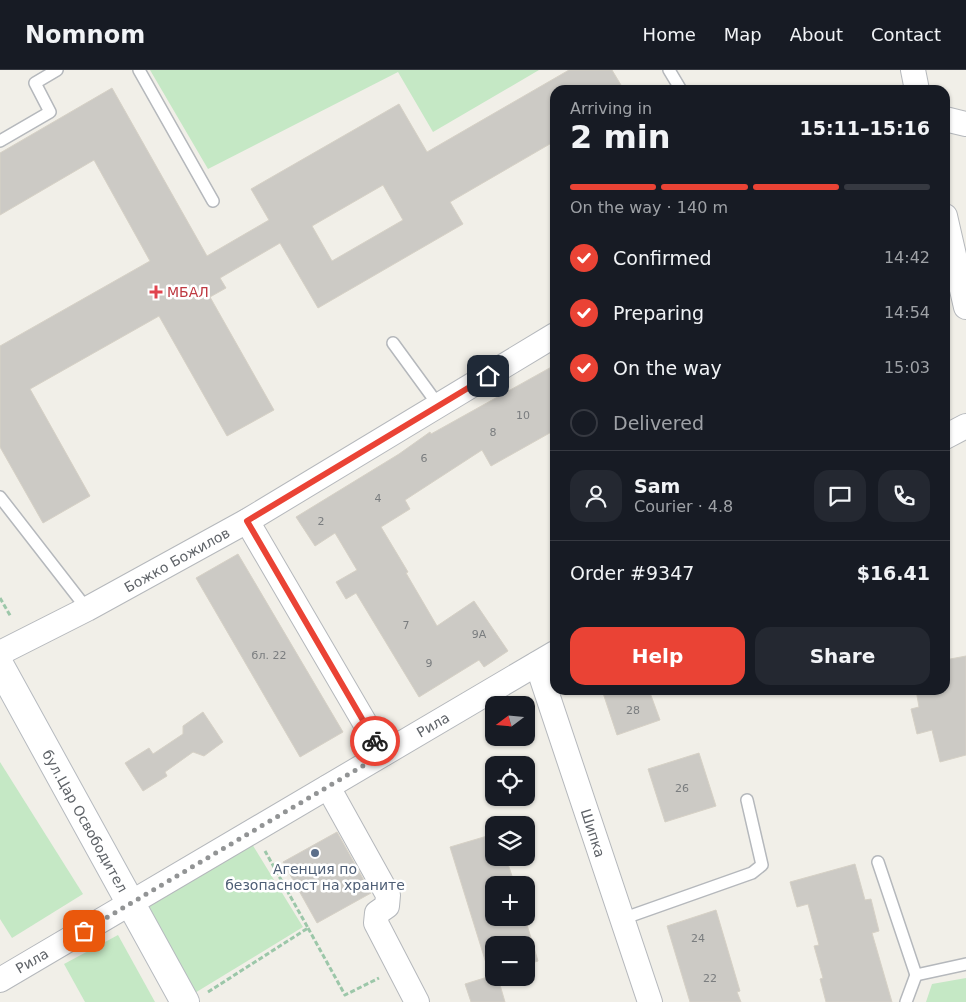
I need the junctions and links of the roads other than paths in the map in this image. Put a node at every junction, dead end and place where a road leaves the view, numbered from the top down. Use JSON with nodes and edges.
{"nodes":[{"id":1,"x":57,"y":70,"type":"edge"},
{"id":2,"x":139,"y":70,"type":"edge"},
{"id":3,"x":669,"y":70,"type":"edge"},
{"id":4,"x":913,"y":70,"type":"edge"},
{"id":5,"x":678,"y":85,"type":"edge"},
{"id":6,"x":916,"y":85,"type":"edge"},
{"id":7,"x":950,"y":121,"type":"edge"},
{"id":8,"x":966,"y":124,"type":"edge"},
{"id":9,"x":0,"y":140,"type":"edge"},
{"id":10,"x":213,"y":201,"type":"dead end"},
{"id":11,"x":950,"y":238,"type":"edge"},
{"id":12,"x":966,"y":307,"type":"edge"},
{"id":13,"x":550,"y":338,"type":"edge"},
{"id":14,"x":392,"y":343,"type":"dead end"},
{"id":15,"x":439,"y":406,"type":"junction"},
{"id":16,"x":966,"y":426,"type":"edge"},
{"id":17,"x":950,"y":435,"type":"edge"},
{"id":18,"x":0,"y":497,"type":"edge"},
{"id":19,"x":247,"y":521,"type":"junction"},
{"id":20,"x":87,"y":609,"type":"junction"},
{"id":21,"x":0,"y":653,"type":"edge"},
{"id":22,"x":546,"y":658,"type":"edge"},
{"id":23,"x":0,"y":666,"type":"edge"},
{"id":24,"x":550,"y":672,"type":"edge"},
{"id":25,"x":557,"y":695,"type":"edge"},
{"id":26,"x":383,"y":754,"type":"junction"},
{"id":27,"x":328,"y":787,"type":"junction"},
{"id":28,"x":747,"y":800,"type":"dead end"},
{"id":29,"x":878,"y":862,"type":"dead end"},
{"id":30,"x":131,"y":904,"type":"junction"},
{"id":31,"x":622,"y":918,"type":"junction"},
{"id":32,"x":966,"y":964,"type":"edge"},
{"id":33,"x":2,"y":974,"type":"edge"},
{"id":34,"x":916,"y":975,"type":"junction"},
{"id":35,"x":192,"y":999,"type":"edge"},
{"id":36,"x":417,"y":1002,"type":"edge"},
{"id":37,"x":650,"y":1002,"type":"edge"},
{"id":38,"x":906,"y":1002,"type":"edge"}],
"edges":[{"from":1,"to":9,"type":"lane"},
{"from":2,"to":10,"type":"lane"},
{"from":3,"to":5,"type":"lane"},
{"from":4,"to":6,"type":"street"},
{"from":7,"to":8,"type":"street"},
{"from":11,"to":12,"type":"street"},
{"from":13,"to":15,"type":"street","name":"Божко Божилов"},
{"from":14,"to":15,"type":"lane"},
{"from":15,"to":19,"type":"street","name":"Божко Божилов"},
{"from":16,"to":17,"type":"street"},
{"from":18,"to":20,"type":"lane"},
{"from":19,"to":20,"type":"street","name":"Божко Божилов"},
{"from":19,"to":26,"type":"street"},
{"from":20,"to":21,"type":"street","name":"Божко Божилов"},
{"from":22,"to":24,"type":"street","name":"Шипка"},
{"from":22,"to":26,"type":"street","name":"Рила"},
{"from":23,"to":30,"type":"street","name":"бул.Цар Освободител"},
{"from":25,"to":31,"type":"street","name":"Шипка"},
{"from":26,"to":27,"type":"street","name":"Рила"},
{"from":27,"to":30,"type":"street","name":"Рила"},
{"from":27,"to":36,"type":"street"},
{"from":28,"to":31,"type":"lane"},
{"from":29,"to":34,"type":"lane"},
{"from":30,"to":33,"type":"street","name":"Рила"},
{"from":30,"to":35,"type":"street","name":"бул.Цар Освободител"},
{"from":31,"to":37,"type":"street","name":"Шипка"},
{"from":32,"to":34,"type":"lane"},
{"from":34,"to":38,"type":"lane"}]}
